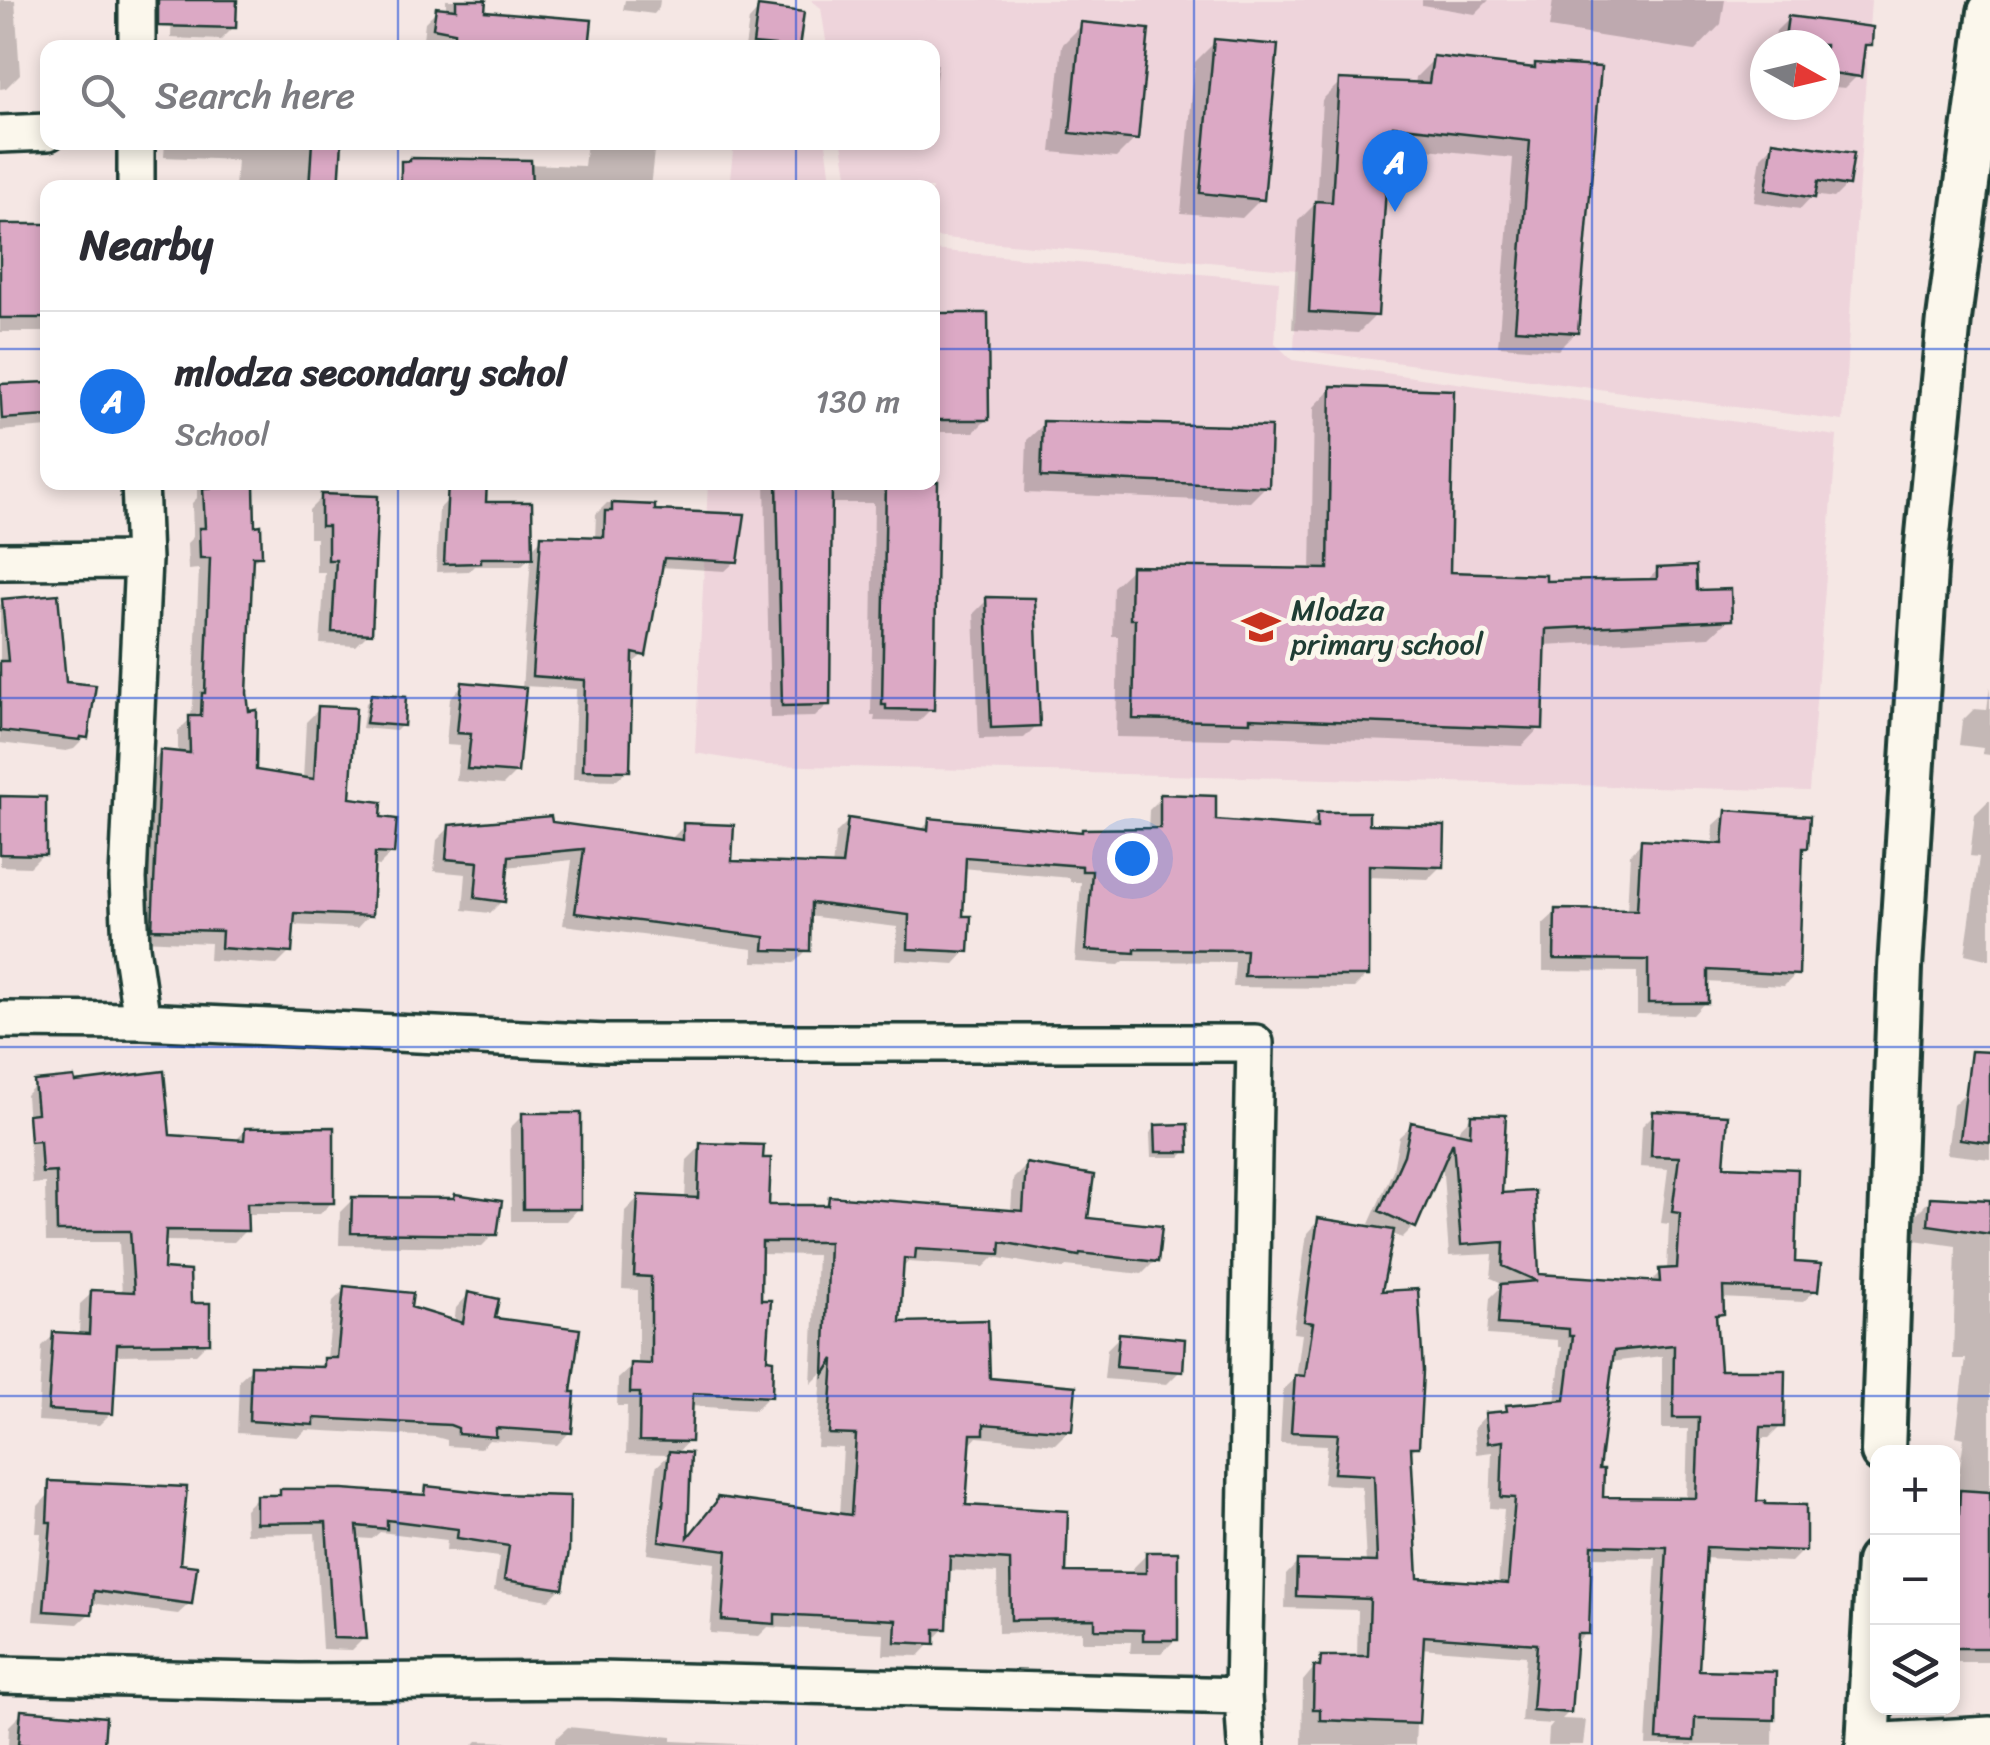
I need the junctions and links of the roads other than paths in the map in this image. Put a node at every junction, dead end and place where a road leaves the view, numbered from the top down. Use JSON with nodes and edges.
{"nodes":[{"id":1,"x":138,"y":0,"type":"edge"},
{"id":2,"x":1990,"y":12,"type":"edge"},
{"id":3,"x":137,"y":40,"type":"edge"},
{"id":4,"x":40,"y":132,"type":"edge"},
{"id":5,"x":0,"y":134,"type":"edge"},
{"id":6,"x":136,"y":150,"type":"edge"},
{"id":7,"x":136,"y":180,"type":"edge"},
{"id":8,"x":140,"y":490,"type":"edge"},
{"id":9,"x":142,"y":560,"type":"junction"},
{"id":10,"x":0,"y":561,"type":"edge"},
{"id":11,"x":0,"y":1020,"type":"edge"},
{"id":12,"x":142,"y":1022,"type":"junction"},
{"id":13,"x":1883,"y":1445,"type":"edge"},
{"id":14,"x":1875,"y":1625,"type":"edge"},
{"id":15,"x":0,"y":1675,"type":"edge"},
{"id":16,"x":1243,"y":1696,"type":"junction"},
{"id":17,"x":1990,"y":1734,"type":"edge"},
{"id":18,"x":1868,"y":1744,"type":"edge"},
{"id":19,"x":1246,"y":1745,"type":"edge"}],
"edges":[{"from":1,"to":3,"type":"street"},
{"from":2,"to":13,"type":"street"},
{"from":4,"to":5,"type":"street"},
{"from":6,"to":7,"type":"street"},
{"from":8,"to":9,"type":"street"},
{"from":9,"to":10,"type":"street"},
{"from":9,"to":12,"type":"street"},
{"from":11,"to":12,"type":"street"},
{"from":12,"to":16,"type":"street"},
{"from":14,"to":18,"type":"street"},
{"from":15,"to":16,"type":"street"},
{"from":16,"to":19,"type":"street"},
{"from":17,"to":18,"type":"street"}]}
